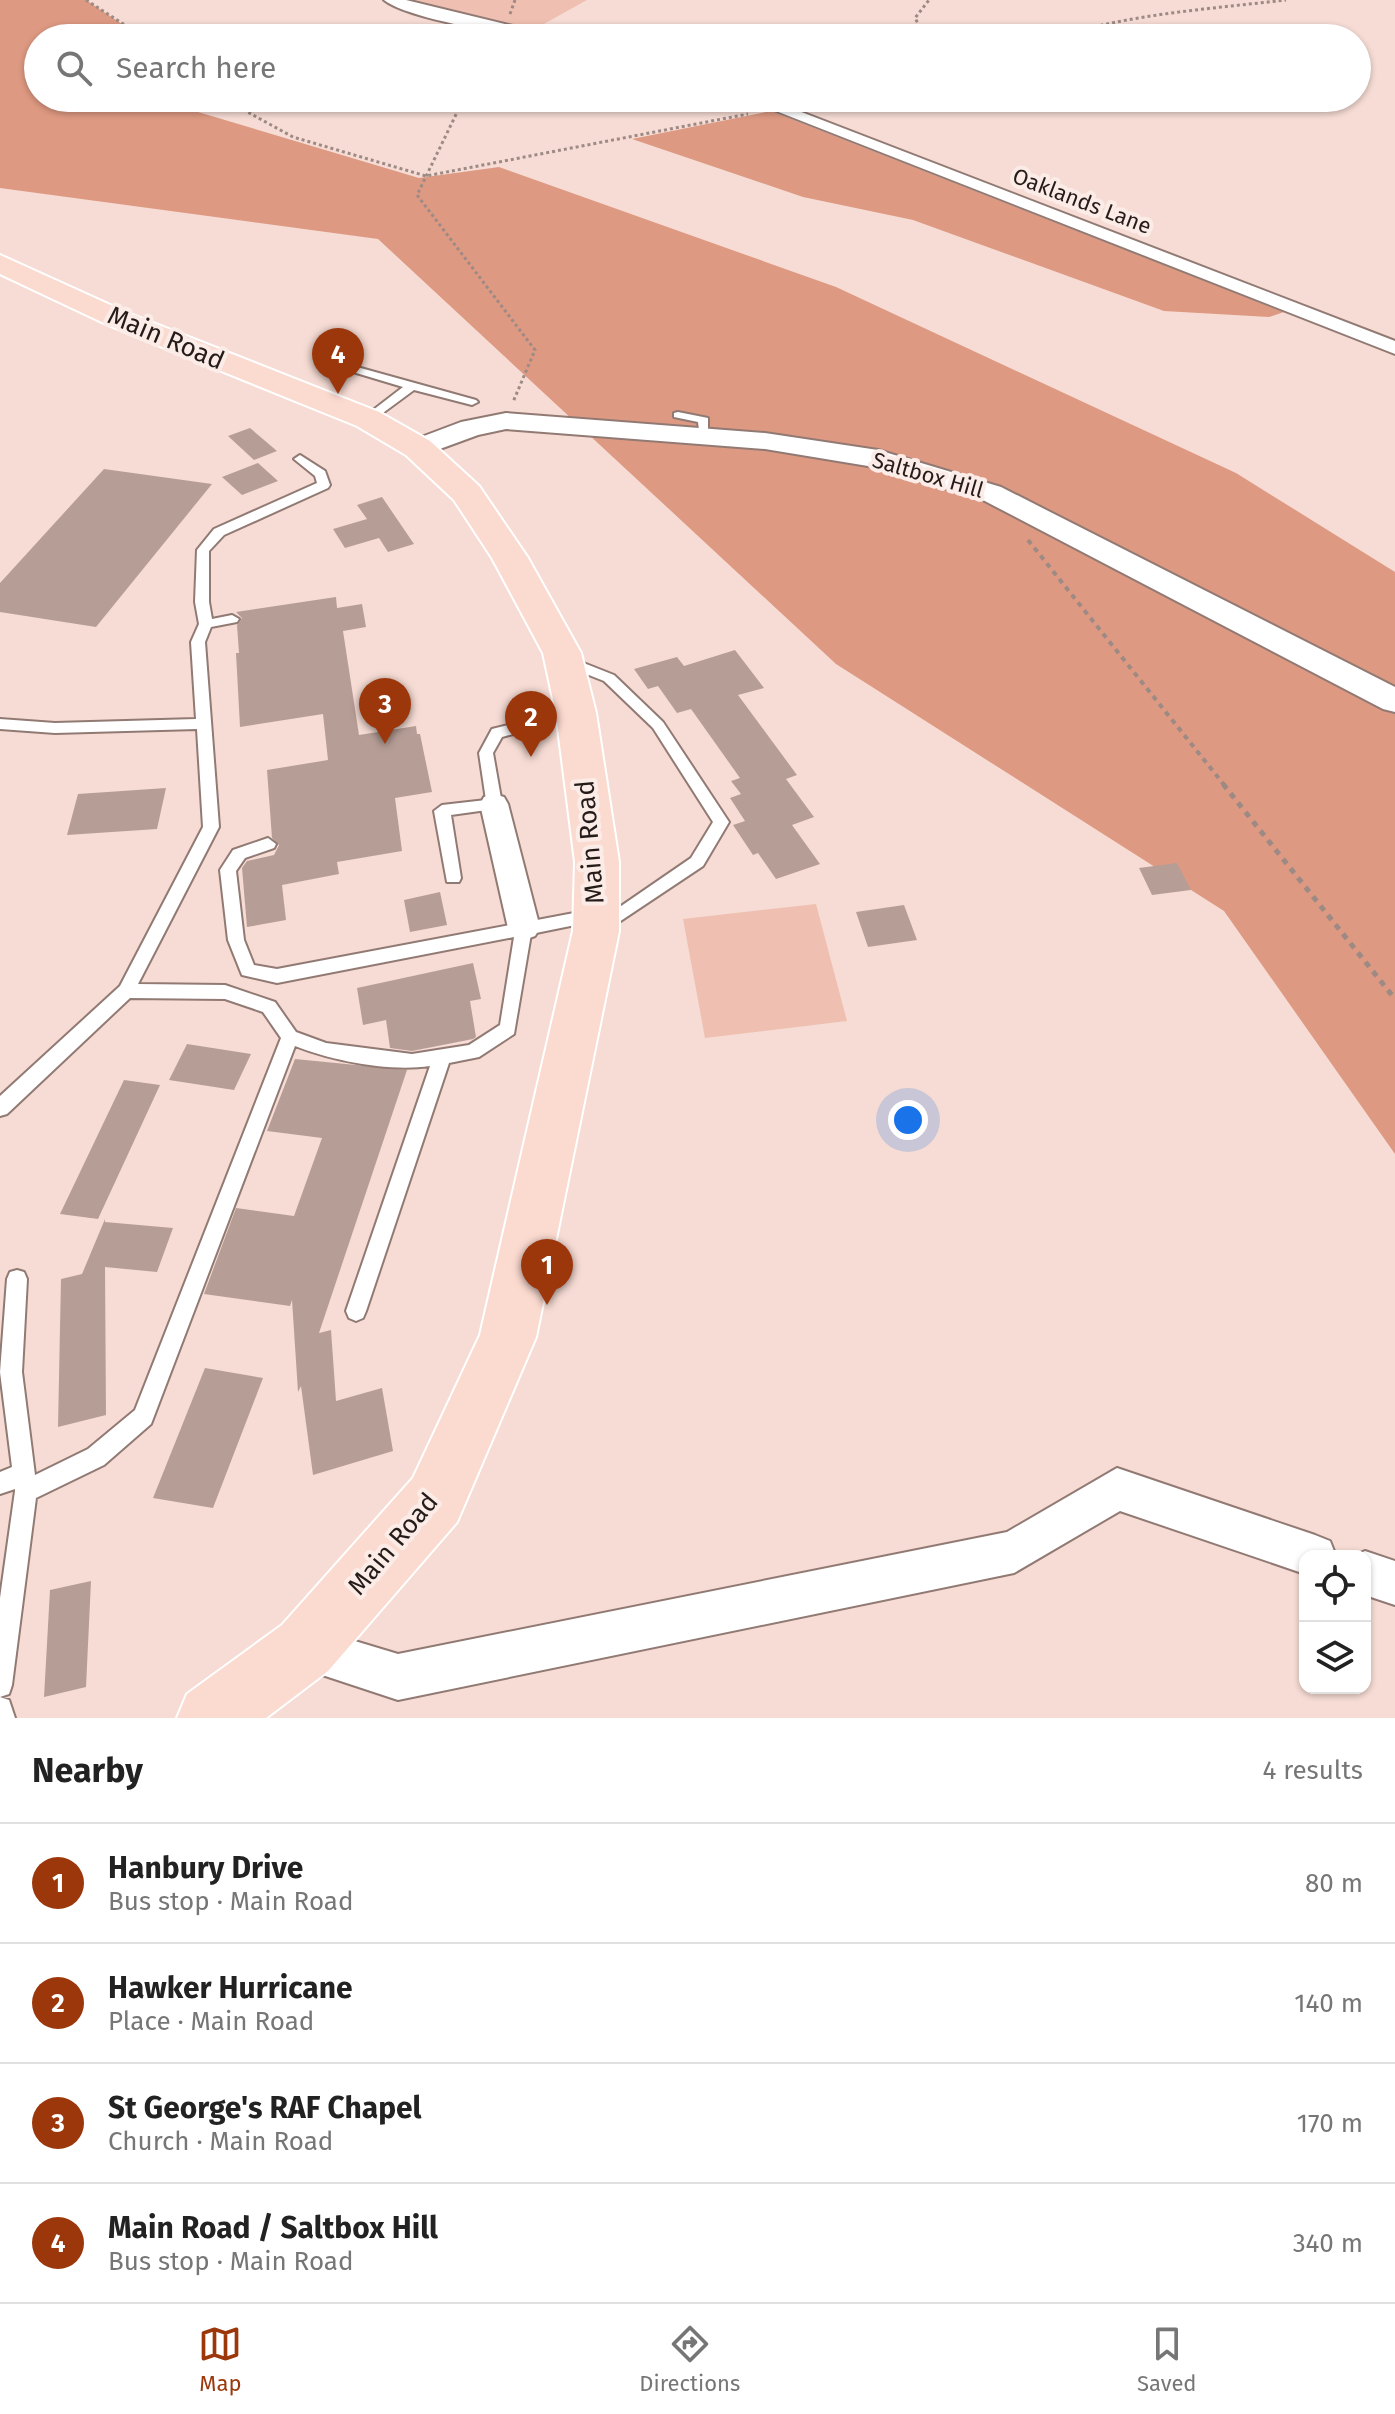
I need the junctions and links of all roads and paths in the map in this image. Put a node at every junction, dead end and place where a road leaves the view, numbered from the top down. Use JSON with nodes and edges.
{"nodes":[{"id":1,"x":86,"y":0,"type":"edge"},
{"id":2,"x":391,"y":0,"type":"edge"},
{"id":3,"x":929,"y":0,"type":"edge"},
{"id":4,"x":1286,"y":0,"type":"edge"},
{"id":5,"x":123,"y":24,"type":"edge"},
{"id":6,"x":483,"y":24,"type":"edge"},
{"id":7,"x":918,"y":24,"type":"edge"},
{"id":8,"x":1109,"y":24,"type":"edge"},
{"id":9,"x":247,"y":112,"type":"edge"},
{"id":10,"x":457,"y":112,"type":"edge"},
{"id":11,"x":758,"y":112,"type":"edge"},
{"id":12,"x":789,"y":112,"type":"edge"},
{"id":13,"x":426,"y":176,"type":"junction"},
{"id":14,"x":0,"y":263,"type":"edge"},
{"id":15,"x":1395,"y":348,"type":"edge"},
{"id":16,"x":357,"y":370,"type":"dead end"},
{"id":17,"x":412,"y":386,"type":"junction"},
{"id":18,"x":472,"y":402,"type":"dead end"},
{"id":19,"x":678,"y":415,"type":"dead end"},
{"id":20,"x":368,"y":419,"type":"junction"},
{"id":21,"x":506,"y":421,"type":"junction"},
{"id":22,"x":704,"y":435,"type":"junction"},
{"id":23,"x":418,"y":448,"type":"junction"},
{"id":24,"x":300,"y":459,"type":"dead end"},
{"id":25,"x":991,"y":493,"type":"junction"},
{"id":26,"x":232,"y":619,"type":"dead end"},
{"id":27,"x":206,"y":624,"type":"junction"},
{"id":28,"x":564,"y":661,"type":"junction"},
{"id":29,"x":1395,"y":701,"type":"edge"},
{"id":30,"x":576,"y":713,"type":"junction"},
{"id":31,"x":0,"y":724,"type":"edge"},
{"id":32,"x":204,"y":724,"type":"junction"},
{"id":33,"x":494,"y":804,"type":"junction"},
{"id":34,"x":268,"y":844,"type":"dead end"},
{"id":35,"x":453,"y":878,"type":"dead end"},
{"id":36,"x":596,"y":923,"type":"junction"},
{"id":37,"x":524,"y":928,"type":"junction"},
{"id":38,"x":126,"y":991,"type":"junction"},
{"id":39,"x":1395,"y":999,"type":"edge"},
{"id":40,"x":290,"y":1037,"type":"junction"},
{"id":41,"x":442,"y":1056,"type":"junction"},
{"id":42,"x":0,"y":1108,"type":"edge"},
{"id":43,"x":17,"y":1279,"type":"dead end"},
{"id":44,"x":356,"y":1311,"type":"dead end"},
{"id":45,"x":6,"y":1354,"type":"edge"},
{"id":46,"x":25,"y":1482,"type":"junction"},
{"id":47,"x":0,"y":1483,"type":"edge"},
{"id":48,"x":1299,"y":1551,"type":"edge"},
{"id":49,"x":1371,"y":1575,"type":"edge"},
{"id":50,"x":1395,"y":1583,"type":"edge"},
{"id":51,"x":305,"y":1648,"type":"junction"},
{"id":52,"x":2,"y":1656,"type":"edge"},
{"id":53,"x":0,"y":1685,"type":"edge"},
{"id":54,"x":0,"y":1709,"type":"edge"},
{"id":55,"x":3,"y":1718,"type":"edge"},
{"id":56,"x":211,"y":1718,"type":"edge"}],
"edges":[{"from":1,"to":5,"type":"path"},
{"from":2,"to":6,"type":"street"},
{"from":3,"to":7,"type":"path"},
{"from":4,"to":8,"type":"path"},
{"from":9,"to":13,"type":"path"},
{"from":10,"to":13,"type":"path"},
{"from":11,"to":13,"type":"path"},
{"from":12,"to":15,"type":"street","name":"Oaklands Lane"},
{"from":13,"to":21,"type":"path"},
{"from":14,"to":20,"type":"main road","name":"Main Road"},
{"from":16,"to":17,"type":"lane"},
{"from":17,"to":18,"type":"lane"},
{"from":17,"to":20,"type":"lane"},
{"from":19,"to":22,"type":"lane"},
{"from":20,"to":23,"type":"main road","name":"Main Road"},
{"from":21,"to":22,"type":"street","name":"Saltbox Hill"},
{"from":21,"to":23,"type":"street","name":"Saltbox Hill"},
{"from":22,"to":25,"type":"street","name":"Saltbox Hill"},
{"from":23,"to":28,"type":"main road","name":"Main Road"},
{"from":24,"to":27,"type":"lane"},
{"from":25,"to":29,"type":"street","name":"Saltbox Hill"},
{"from":25,"to":39,"type":"path"},
{"from":26,"to":27,"type":"lane"},
{"from":27,"to":32,"type":"lane"},
{"from":28,"to":30,"type":"main road","name":"Main Road"},
{"from":28,"to":36,"type":"lane"},
{"from":30,"to":33,"type":"lane"},
{"from":30,"to":36,"type":"main road","name":"Main Road"},
{"from":31,"to":32,"type":"lane"},
{"from":32,"to":38,"type":"lane"},
{"from":33,"to":35,"type":"lane"},
{"from":33,"to":37,"type":"street"},
{"from":34,"to":37,"type":"lane"},
{"from":36,"to":37,"type":"lane"},
{"from":36,"to":51,"type":"main road","name":"Main Road"},
{"from":37,"to":41,"type":"lane"},
{"from":38,"to":40,"type":"lane"},
{"from":38,"to":42,"type":"lane"},
{"from":40,"to":41,"type":"lane"},
{"from":40,"to":46,"type":"lane"},
{"from":41,"to":44,"type":"lane"},
{"from":43,"to":45,"type":"lane"},
{"from":45,"to":46,"type":"lane"},
{"from":46,"to":47,"type":"lane"},
{"from":46,"to":52,"type":"lane"},
{"from":48,"to":51,"type":"street"},
{"from":49,"to":50,"type":"street"},
{"from":51,"to":56,"type":"main road","name":"Main Road"},
{"from":52,"to":53,"type":"lane"},
{"from":54,"to":55,"type":"lane"}]}
